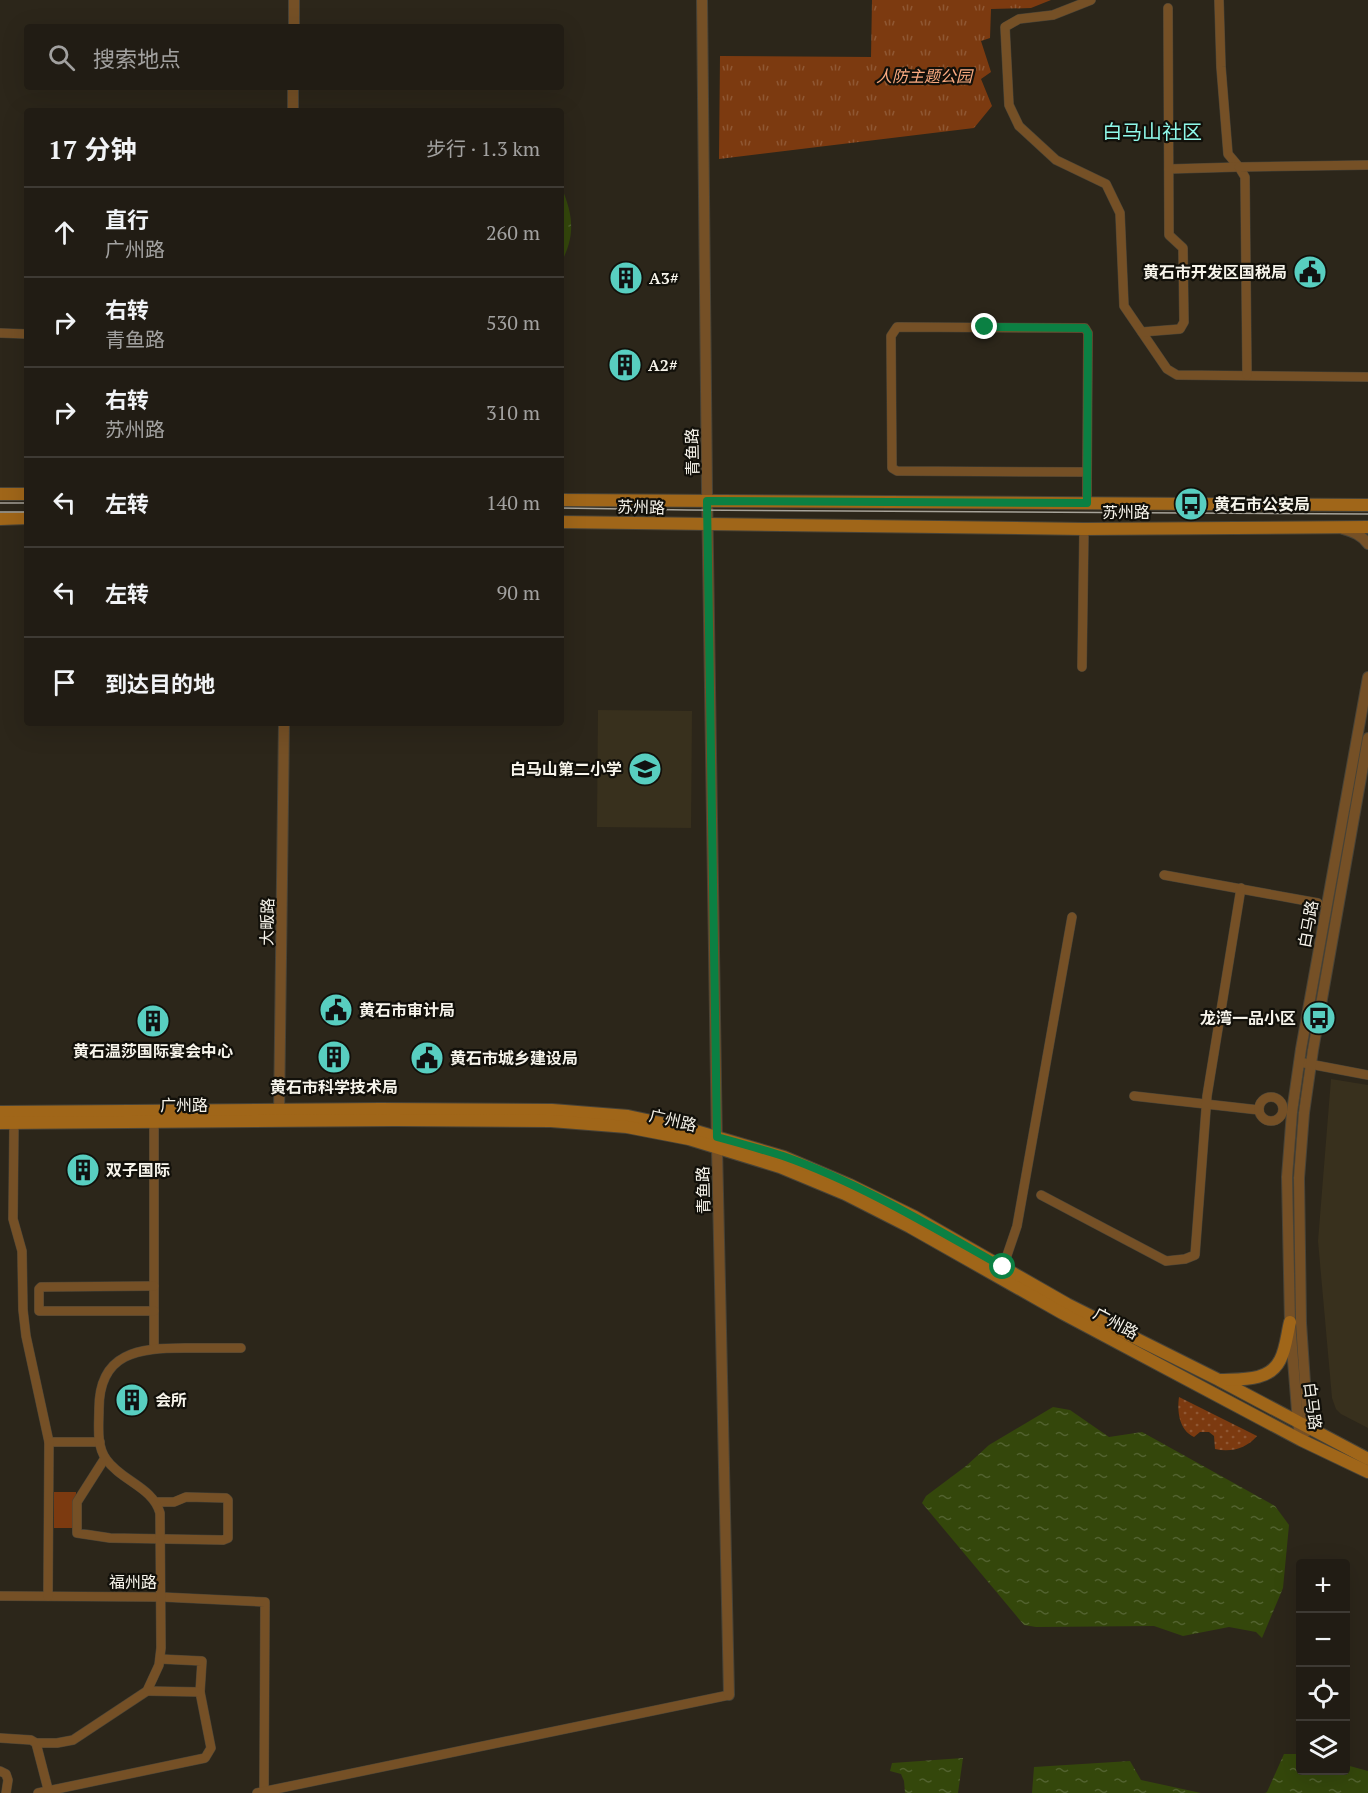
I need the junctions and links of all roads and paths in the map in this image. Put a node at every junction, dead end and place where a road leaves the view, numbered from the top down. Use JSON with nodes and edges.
{"nodes":[{"id":1,"x":294,"y":0,"type":"edge"},
{"id":2,"x":702,"y":0,"type":"edge"},
{"id":3,"x":1091,"y":0,"type":"edge"},
{"id":4,"x":1219,"y":0,"type":"edge"},
{"id":5,"x":1168,"y":8,"type":"dead end"},
{"id":6,"x":294,"y":24,"type":"edge"},
{"id":7,"x":293,"y":90,"type":"edge"},
{"id":8,"x":293,"y":108,"type":"edge"},
{"id":9,"x":1368,"y":165,"type":"edge"},
{"id":10,"x":1239,"y":167,"type":"junction"},
{"id":11,"x":1169,"y":169,"type":"junction"},
{"id":12,"x":1142,"y":332,"type":"junction"},
{"id":13,"x":0,"y":333,"type":"edge"},
{"id":14,"x":24,"y":333,"type":"edge"},
{"id":15,"x":1247,"y":375,"type":"junction"},
{"id":16,"x":1368,"y":376,"type":"edge"},
{"id":17,"x":1087,"y":472,"type":"junction"},
{"id":18,"x":0,"y":494,"type":"edge"},
{"id":19,"x":24,"y":494,"type":"edge"},
{"id":20,"x":1368,"y":497,"type":"edge"},
{"id":21,"x":564,"y":500,"type":"edge"},
{"id":22,"x":707,"y":501,"type":"junction"},
{"id":23,"x":1087,"y":503,"type":"junction"},
{"id":24,"x":1368,"y":505,"type":"edge"},
{"id":25,"x":1346,"y":506,"type":"junction"},
{"id":26,"x":24,"y":518,"type":"edge"},
{"id":27,"x":0,"y":519,"type":"edge"},
{"id":28,"x":564,"y":522,"type":"edge"},
{"id":29,"x":708,"y":524,"type":"junction"},
{"id":30,"x":1368,"y":527,"type":"edge"},
{"id":31,"x":1340,"y":528,"type":"junction"},
{"id":32,"x":1083,"y":529,"type":"junction"},
{"id":33,"x":1368,"y":544,"type":"edge"},
{"id":34,"x":1082,"y":667,"type":"dead end"},
{"id":35,"x":1368,"y":677,"type":"edge"},
{"id":36,"x":284,"y":726,"type":"edge"},
{"id":37,"x":1368,"y":738,"type":"edge"},
{"id":38,"x":1164,"y":875,"type":"dead end"},
{"id":39,"x":1241,"y":888,"type":"junction"},
{"id":40,"x":1318,"y":903,"type":"dead end"},
{"id":41,"x":1072,"y":917,"type":"dead end"},
{"id":42,"x":1305,"y":1063,"type":"junction"},
{"id":43,"x":1368,"y":1075,"type":"edge"},
{"id":44,"x":1134,"y":1096,"type":"dead end"},
{"id":45,"x":1206,"y":1104,"type":"junction"},
{"id":46,"x":1259,"y":1110,"type":"junction"},
{"id":47,"x":0,"y":1113,"type":"edge"},
{"id":48,"x":279,"y":1116,"type":"junction"},
{"id":49,"x":154,"y":1122,"type":"junction"},
{"id":50,"x":0,"y":1123,"type":"edge"},
{"id":51,"x":14,"y":1123,"type":"junction"},
{"id":52,"x":717,"y":1143,"type":"junction"},
{"id":53,"x":1041,"y":1195,"type":"dead end"},
{"id":54,"x":1003,"y":1267,"type":"junction"},
{"id":55,"x":154,"y":1286,"type":"junction"},
{"id":56,"x":23,"y":1310,"type":"junction"},
{"id":57,"x":39,"y":1311,"type":"junction"},
{"id":58,"x":154,"y":1311,"type":"junction"},
{"id":59,"x":1290,"y":1322,"type":"junction"},
{"id":60,"x":154,"y":1348,"type":"junction"},
{"id":61,"x":241,"y":1348,"type":"dead end"},
{"id":62,"x":1219,"y":1380,"type":"junction"},
{"id":63,"x":1303,"y":1425,"type":"junction"},
{"id":64,"x":1301,"y":1440,"type":"junction"},
{"id":65,"x":49,"y":1442,"type":"junction"},
{"id":66,"x":100,"y":1442,"type":"junction"},
{"id":67,"x":105,"y":1458,"type":"junction"},
{"id":68,"x":1368,"y":1459,"type":"edge"},
{"id":69,"x":1368,"y":1472,"type":"edge"},
{"id":70,"x":157,"y":1502,"type":"junction"},
{"id":71,"x":162,"y":1539,"type":"junction"},
{"id":72,"x":0,"y":1596,"type":"edge"},
{"id":73,"x":48,"y":1596,"type":"junction"},
{"id":74,"x":162,"y":1597,"type":"junction"},
{"id":75,"x":160,"y":1659,"type":"junction"},
{"id":76,"x":147,"y":1691,"type":"junction"},
{"id":77,"x":200,"y":1692,"type":"junction"},
{"id":78,"x":729,"y":1695,"type":"joint"},
{"id":79,"x":0,"y":1738,"type":"edge"},
{"id":80,"x":36,"y":1743,"type":"junction"},
{"id":81,"x":0,"y":1771,"type":"edge"},
{"id":82,"x":49,"y":1792,"type":"edge"},
{"id":83,"x":260,"y":1792,"type":"edge"},
{"id":84,"x":6,"y":1793,"type":"edge"},
{"id":85,"x":38,"y":1793,"type":"edge"}],
"edges":[{"from":1,"to":6,"type":"street"},
{"from":2,"to":22,"type":"street","name":"青鱼路"},
{"from":3,"to":12,"type":"street"},
{"from":4,"to":10,"type":"street"},
{"from":5,"to":11,"type":"street"},
{"from":7,"to":8,"type":"street"},
{"from":9,"to":10,"type":"street"},
{"from":10,"to":11,"type":"street"},
{"from":10,"to":15,"type":"street"},
{"from":11,"to":12,"type":"street"},
{"from":12,"to":15,"type":"street"},
{"from":13,"to":14,"type":"street"},
{"from":15,"to":16,"type":"street"},
{"from":17,"to":17,"type":"street"},
{"from":17,"to":23,"type":"street"},
{"from":18,"to":19,"type":"main road"},
{"from":20,"to":25,"type":"main road"},
{"from":21,"to":22,"type":"main road","name":"苏州路"},
{"from":22,"to":23,"type":"main road","name":"苏州路"},
{"from":22,"to":29,"type":"street","name":"青鱼路"},
{"from":23,"to":25,"type":"main road","name":"苏州路"},
{"from":24,"to":25,"type":"main road","name":"苏州路"},
{"from":26,"to":27,"type":"main road"},
{"from":28,"to":29,"type":"main road","name":"苏州路"},
{"from":29,"to":32,"type":"main road","name":"苏州路"},
{"from":29,"to":52,"type":"street","name":"青鱼路"},
{"from":30,"to":31,"type":"main road","name":"苏州路"},
{"from":31,"to":32,"type":"main road","name":"苏州路"},
{"from":31,"to":33,"type":"street"},
{"from":32,"to":34,"type":"street"},
{"from":35,"to":42,"type":"street","name":"白马路"},
{"from":36,"to":48,"type":"street","name":"大畈路"},
{"from":37,"to":42,"type":"street","name":"白马路"},
{"from":38,"to":39,"type":"street"},
{"from":39,"to":40,"type":"street"},
{"from":39,"to":45,"type":"street"},
{"from":41,"to":54,"type":"street"},
{"from":42,"to":43,"type":"street"},
{"from":42,"to":59,"type":"street","name":"白马路"},
{"from":42,"to":63,"type":"street","name":"白马路"},
{"from":44,"to":45,"type":"street"},
{"from":45,"to":46,"type":"street"},
{"from":45,"to":53,"type":"street"},
{"from":46,"to":46,"type":"street"},
{"from":47,"to":48,"type":"main road","name":"广州路"},
{"from":48,"to":49,"type":"main road","name":"广州路"},
{"from":48,"to":52,"type":"main road","name":"广州路"},
{"from":49,"to":51,"type":"main road","name":"广州路"},
{"from":49,"to":55,"type":"street"},
{"from":50,"to":51,"type":"main road","name":"广州路"},
{"from":51,"to":56,"type":"street"},
{"from":52,"to":54,"type":"main road","name":"广州路"},
{"from":52,"to":64,"type":"main road","name":"广州路"},
{"from":52,"to":78,"type":"street","name":"青鱼路"},
{"from":54,"to":62,"type":"main road","name":"广州路"},
{"from":55,"to":57,"type":"street"},
{"from":55,"to":58,"type":"street"},
{"from":56,"to":57,"type":"street"},
{"from":56,"to":65,"type":"street"},
{"from":57,"to":58,"type":"street"},
{"from":58,"to":60,"type":"street"},
{"from":59,"to":62,"type":"main road"},
{"from":59,"to":63,"type":"street","name":"白马路"},
{"from":60,"to":61,"type":"street"},
{"from":60,"to":66,"type":"street"},
{"from":62,"to":63,"type":"main road","name":"广州路"},
{"from":63,"to":64,"type":"street","name":"白马路"},
{"from":63,"to":68,"type":"main road","name":"广州路"},
{"from":64,"to":69,"type":"main road","name":"广州路"},
{"from":65,"to":66,"type":"street"},
{"from":65,"to":73,"type":"street"},
{"from":66,"to":67,"type":"street"},
{"from":67,"to":70,"type":"street"},
{"from":67,"to":71,"type":"street"},
{"from":70,"to":71,"type":"street"},
{"from":70,"to":71,"type":"street"},
{"from":71,"to":74,"type":"street"},
{"from":72,"to":73,"type":"street","name":"福州路"},
{"from":73,"to":74,"type":"street","name":"福州路"},
{"from":74,"to":75,"type":"street"},
{"from":74,"to":83,"type":"street","name":"福州路"},
{"from":75,"to":76,"type":"street"},
{"from":75,"to":77,"type":"street"},
{"from":76,"to":77,"type":"street"},
{"from":76,"to":80,"type":"street"},
{"from":77,"to":82,"type":"street"},
{"from":78,"to":83,"type":"street"},
{"from":79,"to":80,"type":"street"},
{"from":80,"to":82,"type":"street"},
{"from":81,"to":84,"type":"street"},
{"from":82,"to":85,"type":"street"}]}
